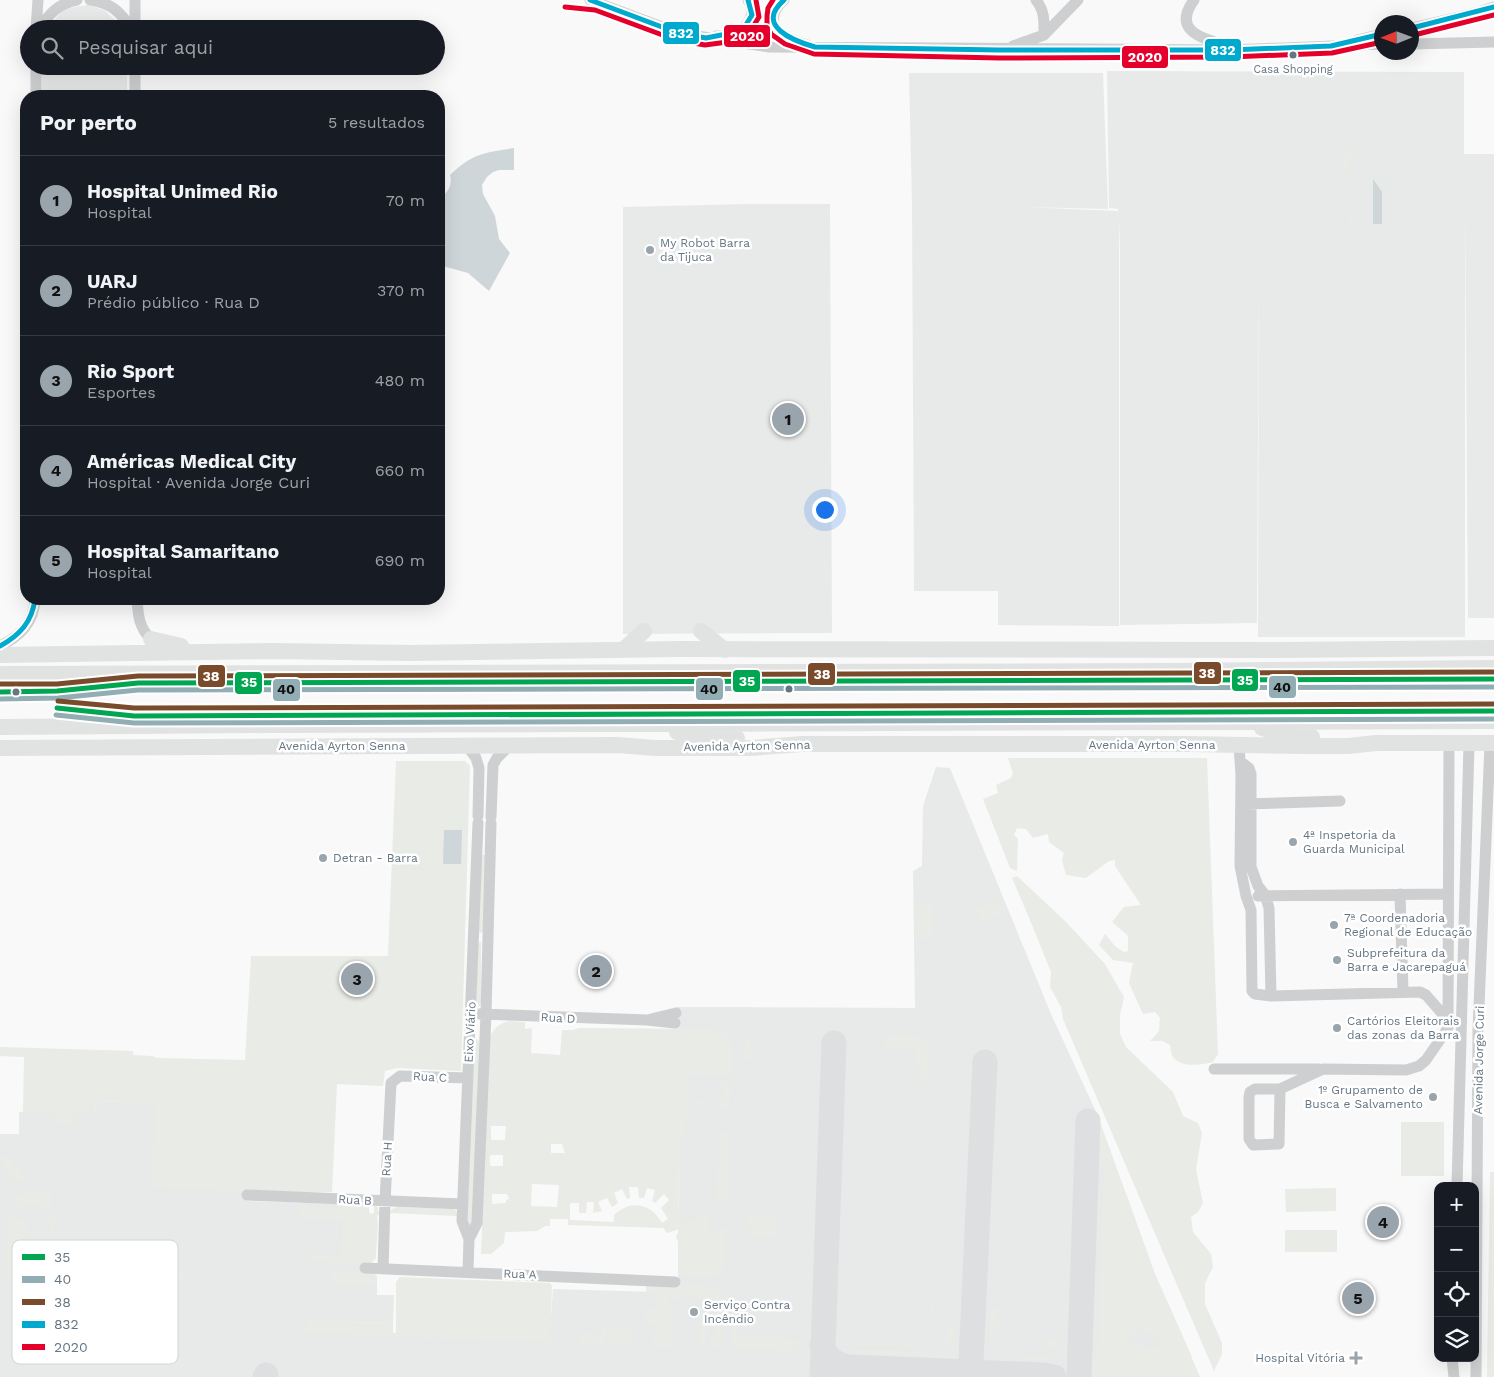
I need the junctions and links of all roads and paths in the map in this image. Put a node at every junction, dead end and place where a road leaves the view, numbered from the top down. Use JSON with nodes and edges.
{"nodes":[{"id":1,"x":77,"y":0,"type":"edge"},
{"id":2,"x":90,"y":0,"type":"edge"},
{"id":3,"x":136,"y":0,"type":"edge"},
{"id":4,"x":590,"y":0,"type":"edge"},
{"id":5,"x":748,"y":0,"type":"edge"},
{"id":6,"x":784,"y":0,"type":"edge"},
{"id":7,"x":1036,"y":0,"type":"edge"},
{"id":8,"x":1078,"y":0,"type":"edge"},
{"id":9,"x":1194,"y":0,"type":"edge"},
{"id":10,"x":37,"y":1,"type":"edge"},
{"id":11,"x":1494,"y":7,"type":"edge"},
{"id":12,"x":37,"y":20,"type":"edge"},
{"id":13,"x":45,"y":20,"type":"edge"},
{"id":14,"x":126,"y":20,"type":"edge"},
{"id":15,"x":134,"y":20,"type":"edge"},
{"id":16,"x":1419,"y":26,"type":"edge"},
{"id":17,"x":1044,"y":35,"type":"junction"},
{"id":18,"x":1374,"y":36,"type":"edge"},
{"id":19,"x":706,"y":38,"type":"junction"},
{"id":20,"x":1494,"y":42,"type":"edge"},
{"id":21,"x":1374,"y":44,"type":"edge"},
{"id":22,"x":1419,"y":44,"type":"edge"},
{"id":23,"x":1331,"y":46,"type":"junction"},
{"id":24,"x":815,"y":47,"type":"junction"},
{"id":25,"x":1237,"y":49,"type":"junction"},
{"id":26,"x":999,"y":50,"type":"junction"},
{"id":27,"x":36,"y":75,"type":"edge"},
{"id":28,"x":135,"y":75,"type":"edge"},
{"id":29,"x":36,"y":90,"type":"edge"},
{"id":30,"x":135,"y":90,"type":"edge"},
{"id":31,"x":35,"y":605,"type":"edge"},
{"id":32,"x":138,"y":605,"type":"edge"},
{"id":33,"x":644,"y":631,"type":"dead end"},
{"id":34,"x":701,"y":631,"type":"dead end"},
{"id":35,"x":151,"y":639,"type":"joint"},
{"id":36,"x":0,"y":646,"type":"edge"},
{"id":37,"x":1494,"y":648,"type":"edge"},
{"id":38,"x":623,"y":650,"type":"junction"},
{"id":39,"x":725,"y":650,"type":"junction"},
{"id":40,"x":745,"y":650,"type":"junction"},
{"id":41,"x":1282,"y":650,"type":"junction"},
{"id":42,"x":274,"y":651,"type":"junction"},
{"id":43,"x":205,"y":652,"type":"junction"},
{"id":44,"x":0,"y":655,"type":"edge"},
{"id":45,"x":1494,"y":668,"type":"edge"},
{"id":46,"x":1166,"y":671,"type":"junction"},
{"id":47,"x":414,"y":672,"type":"junction"},
{"id":48,"x":634,"y":672,"type":"junction"},
{"id":49,"x":0,"y":674,"type":"edge"},
{"id":50,"x":1240,"y":722,"type":"junction"},
{"id":51,"x":1494,"y":722,"type":"edge"},
{"id":52,"x":429,"y":724,"type":"junction"},
{"id":53,"x":659,"y":724,"type":"junction"},
{"id":54,"x":0,"y":727,"type":"edge"},
{"id":55,"x":1376,"y":743,"type":"junction"},
{"id":56,"x":1492,"y":743,"type":"edge"},
{"id":57,"x":803,"y":744,"type":"junction"},
{"id":58,"x":1449,"y":744,"type":"junction"},
{"id":59,"x":1470,"y":744,"type":"junction"},
{"id":60,"x":296,"y":746,"type":"junction"},
{"id":61,"x":467,"y":746,"type":"junction"},
{"id":62,"x":509,"y":746,"type":"junction"},
{"id":63,"x":0,"y":748,"type":"edge"},
{"id":64,"x":1239,"y":754,"type":"junction"},
{"id":65,"x":480,"y":773,"type":"junction"},
{"id":66,"x":492,"y":773,"type":"junction"},
{"id":67,"x":1340,"y":801,"type":"dead end"},
{"id":68,"x":1246,"y":804,"type":"junction"},
{"id":69,"x":1400,"y":894,"type":"junction"},
{"id":70,"x":1448,"y":894,"type":"junction"},
{"id":71,"x":1265,"y":895,"type":"junction"},
{"id":72,"x":1246,"y":896,"type":"junction"},
{"id":73,"x":1448,"y":916,"type":"junction"},
{"id":74,"x":1466,"y":916,"type":"junction"},
{"id":75,"x":1482,"y":917,"type":"junction"},
{"id":76,"x":1403,"y":992,"type":"junction"},
{"id":77,"x":1271,"y":996,"type":"junction"},
{"id":78,"x":470,"y":1013,"type":"junction"},
{"id":79,"x":486,"y":1014,"type":"junction"},
{"id":80,"x":675,"y":1018,"type":"dead end"},
{"id":81,"x":1447,"y":1024,"type":"junction"},
{"id":82,"x":1461,"y":1029,"type":"junction"},
{"id":83,"x":1478,"y":1030,"type":"junction"},
{"id":84,"x":469,"y":1033,"type":"junction"},
{"id":85,"x":485,"y":1034,"type":"junction"},
{"id":86,"x":1214,"y":1069,"type":"dead end"},
{"id":87,"x":1324,"y":1069,"type":"junction"},
{"id":88,"x":468,"y":1078,"type":"junction"},
{"id":89,"x":393,"y":1080,"type":"joint"},
{"id":90,"x":1280,"y":1089,"type":"junction"},
{"id":91,"x":1457,"y":1182,"type":"edge"},
{"id":92,"x":247,"y":1196,"type":"dead end"},
{"id":93,"x":385,"y":1202,"type":"junction"},
{"id":94,"x":462,"y":1204,"type":"junction"},
{"id":95,"x":469,"y":1238,"type":"junction"},
{"id":96,"x":365,"y":1268,"type":"dead end"},
{"id":97,"x":383,"y":1269,"type":"junction"},
{"id":98,"x":468,"y":1272,"type":"junction"},
{"id":99,"x":675,"y":1282,"type":"dead end"},
{"id":100,"x":1452,"y":1362,"type":"edge"},
{"id":101,"x":1454,"y":1377,"type":"edge"},
{"id":102,"x":1476,"y":1377,"type":"edge"}],
"edges":[{"from":1,"to":13,"type":"street"},
{"from":2,"to":14,"type":"street"},
{"from":3,"to":15,"type":"street"},
{"from":4,"to":19,"type":"street"},
{"from":5,"to":19,"type":"street"},
{"from":6,"to":24,"type":"street"},
{"from":7,"to":17,"type":"street"},
{"from":8,"to":17,"type":"street"},
{"from":9,"to":25,"type":"street"},
{"from":10,"to":12,"type":"street"},
{"from":11,"to":16,"type":"street"},
{"from":17,"to":26,"type":"street"},
{"from":18,"to":23,"type":"street"},
{"from":19,"to":24,"type":"street"},
{"from":20,"to":22,"type":"street"},
{"from":21,"to":23,"type":"street"},
{"from":23,"to":25,"type":"street"},
{"from":24,"to":26,"type":"street"},
{"from":25,"to":26,"type":"street"},
{"from":27,"to":29,"type":"street"},
{"from":28,"to":30,"type":"street"},
{"from":31,"to":36,"type":"street"},
{"from":32,"to":35,"type":"street"},
{"from":33,"to":38,"type":"highway"},
{"from":34,"to":39,"type":"highway"},
{"from":35,"to":43,"type":"highway"},
{"from":37,"to":41,"type":"highway"},
{"from":38,"to":39,"type":"highway"},
{"from":38,"to":42,"type":"highway"},
{"from":39,"to":40,"type":"highway"},
{"from":40,"to":41,"type":"highway"},
{"from":40,"to":48,"type":"highway"},
{"from":41,"to":46,"type":"highway"},
{"from":42,"to":43,"type":"highway"},
{"from":42,"to":47,"type":"highway"},
{"from":43,"to":44,"type":"highway"},
{"from":45,"to":46,"type":"highway"},
{"from":46,"to":48,"type":"highway"},
{"from":47,"to":48,"type":"highway"},
{"from":47,"to":49,"type":"highway"},
{"from":50,"to":51,"type":"highway","name":"Avenida Ayrton Senna"},
{"from":50,"to":53,"type":"highway","name":"Avenida Ayrton Senna"},
{"from":50,"to":55,"type":"highway"},
{"from":52,"to":53,"type":"highway","name":"Avenida Ayrton Senna"},
{"from":52,"to":54,"type":"highway","name":"Avenida Ayrton Senna"},
{"from":52,"to":60,"type":"highway"},
{"from":53,"to":57,"type":"highway"},
{"from":55,"to":58,"type":"highway","name":"Avenida Ayrton Senna"},
{"from":55,"to":64,"type":"highway","name":"Avenida Ayrton Senna"},
{"from":56,"to":59,"type":"highway","name":"Avenida Ayrton Senna"},
{"from":56,"to":75,"type":"street","name":"Avenida Jorge Curi"},
{"from":57,"to":62,"type":"highway","name":"Avenida Ayrton Senna"},
{"from":57,"to":64,"type":"highway","name":"Avenida Ayrton Senna"},
{"from":58,"to":59,"type":"highway","name":"Avenida Ayrton Senna"},
{"from":58,"to":70,"type":"street"},
{"from":59,"to":74,"type":"street","name":"Avenida Jorge Curi"},
{"from":60,"to":61,"type":"highway","name":"Avenida Ayrton Senna"},
{"from":60,"to":63,"type":"highway","name":"Avenida Ayrton Senna"},
{"from":61,"to":62,"type":"highway","name":"Avenida Ayrton Senna"},
{"from":61,"to":65,"type":"street","name":"Eixo Viário"},
{"from":62,"to":66,"type":"street","name":"Eixo Viário"},
{"from":64,"to":68,"type":"street"},
{"from":65,"to":66,"type":"street"},
{"from":65,"to":78,"type":"street","name":"Eixo Viário"},
{"from":66,"to":79,"type":"street","name":"Eixo Viário"},
{"from":67,"to":68,"type":"street"},
{"from":68,"to":71,"type":"street"},
{"from":68,"to":72,"type":"street"},
{"from":69,"to":70,"type":"street"},
{"from":69,"to":71,"type":"street"},
{"from":69,"to":76,"type":"street"},
{"from":70,"to":73,"type":"street"},
{"from":71,"to":72,"type":"street"},
{"from":71,"to":77,"type":"street"},
{"from":72,"to":77,"type":"street"},
{"from":73,"to":74,"type":"street"},
{"from":73,"to":81,"type":"street"},
{"from":74,"to":75,"type":"street"},
{"from":74,"to":82,"type":"street","name":"Avenida Jorge Curi"},
{"from":75,"to":83,"type":"street","name":"Avenida Jorge Curi"},
{"from":76,"to":77,"type":"street"},
{"from":76,"to":81,"type":"street"},
{"from":78,"to":79,"type":"street","name":"Rua D"},
{"from":78,"to":84,"type":"street","name":"Eixo Viário"},
{"from":79,"to":80,"type":"street","name":"Rua D"},
{"from":79,"to":85,"type":"street","name":"Eixo Viário"},
{"from":81,"to":82,"type":"street"},
{"from":81,"to":87,"type":"street"},
{"from":82,"to":83,"type":"street"},
{"from":82,"to":91,"type":"street","name":"Avenida Jorge Curi"},
{"from":83,"to":102,"type":"street","name":"Avenida Jorge Curi"},
{"from":84,"to":85,"type":"street"},
{"from":84,"to":88,"type":"street","name":"Eixo Viário"},
{"from":85,"to":95,"type":"street","name":"Eixo Viário"},
{"from":86,"to":87,"type":"street"},
{"from":87,"to":90,"type":"street"},
{"from":88,"to":89,"type":"street","name":"Rua C"},
{"from":88,"to":94,"type":"street","name":"Eixo Viário"},
{"from":89,"to":93,"type":"street","name":"Rua H"},
{"from":90,"to":90,"type":"street"},
{"from":92,"to":93,"type":"street","name":"Rua B"},
{"from":93,"to":94,"type":"street","name":"Rua B"},
{"from":93,"to":97,"type":"street","name":"Rua H"},
{"from":94,"to":95,"type":"street","name":"Eixo Viário"},
{"from":95,"to":98,"type":"street","name":"Eixo Viário"},
{"from":96,"to":97,"type":"street","name":"Rua A"},
{"from":97,"to":98,"type":"street","name":"Rua A"},
{"from":98,"to":99,"type":"street","name":"Rua A"},
{"from":100,"to":101,"type":"street"}]}
